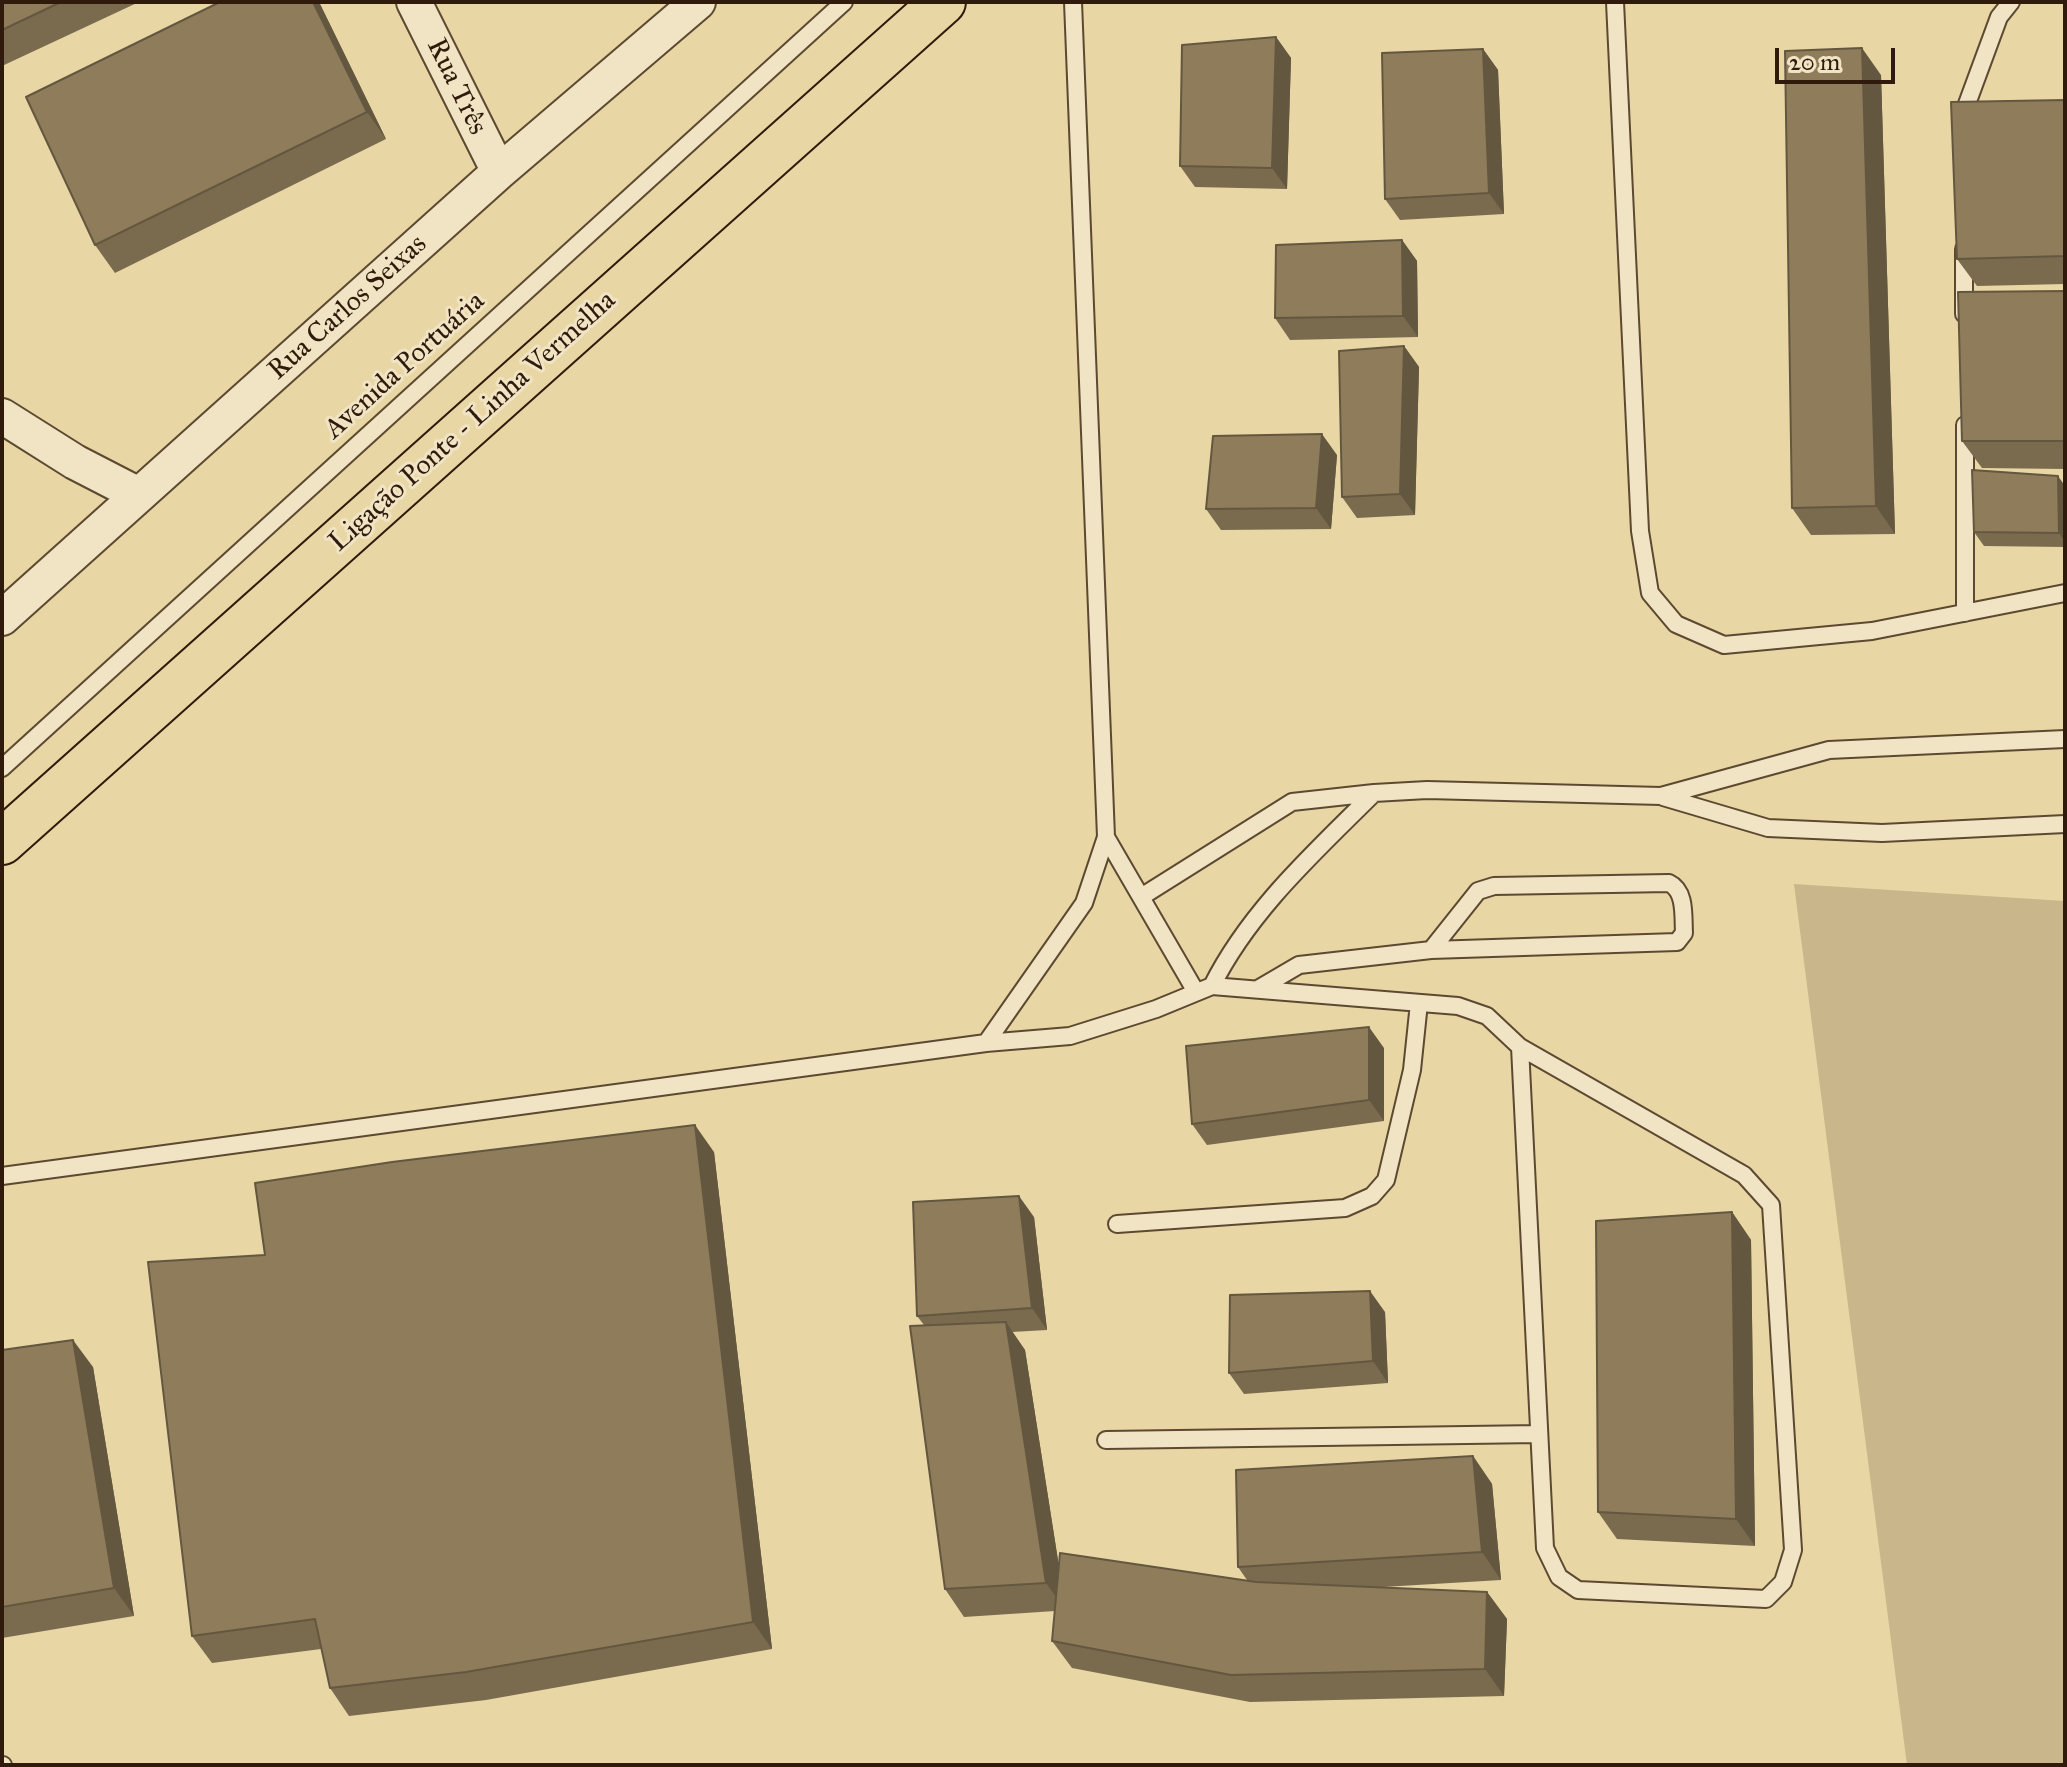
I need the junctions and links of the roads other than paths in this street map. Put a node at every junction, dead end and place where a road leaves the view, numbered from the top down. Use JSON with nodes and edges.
{"nodes":[{"id":1,"x":414,"y":2,"type":"edge"},
{"id":2,"x":698,"y":2,"type":"edge"},
{"id":3,"x":844,"y":2,"type":"edge"},
{"id":4,"x":943,"y":2,"type":"edge"},
{"id":5,"x":1073,"y":2,"type":"edge"},
{"id":6,"x":1615,"y":2,"type":"edge"},
{"id":7,"x":2011,"y":2,"type":"edge"},
{"id":8,"x":1964,"y":143,"type":"edge"},
{"id":9,"x":499,"y":172,"type":"junction"},
{"id":10,"x":1964,"y":237,"type":"edge"},
{"id":11,"x":1964,"y":331,"type":"edge"},
{"id":12,"x":1965,"y":409,"type":"edge"},
{"id":13,"x":2,"y":416,"type":"edge"},
{"id":14,"x":139,"y":495,"type":"junction"},
{"id":15,"x":2065,"y":593,"type":"edge"},
{"id":16,"x":1965,"y":613,"type":"junction"},
{"id":17,"x":2,"y":618,"type":"edge"},
{"id":18,"x":2065,"y":739,"type":"edge"},
{"id":19,"x":2,"y":768,"type":"edge"},
{"id":20,"x":1374,"y":793,"type":"junction"},
{"id":21,"x":1661,"y":796,"type":"junction"},
{"id":22,"x":2065,"y":824,"type":"edge"},
{"id":23,"x":1106,"y":837,"type":"junction"},
{"id":24,"x":2,"y":842,"type":"edge"},
{"id":25,"x":1141,"y":897,"type":"junction"},
{"id":26,"x":1431,"y":950,"type":"junction"},
{"id":27,"x":1204,"y":989,"type":"junction"},
{"id":28,"x":1258,"y":989,"type":"junction"},
{"id":29,"x":1419,"y":1003,"type":"junction"},
{"id":30,"x":986,"y":1043,"type":"junction"},
{"id":31,"x":1520,"y":1047,"type":"junction"},
{"id":32,"x":2,"y":1176,"type":"edge"},
{"id":33,"x":1117,"y":1224,"type":"dead end"},
{"id":34,"x":1539,"y":1434,"type":"junction"},
{"id":35,"x":1106,"y":1440,"type":"dead end"}],
"edges":[{"from":1,"to":9,"type":"street","name":"Rua Três"},
{"from":2,"to":9,"type":"street","name":"Rua Carlos Seixas"},
{"from":3,"to":19,"type":"lane","name":"Avenida Portuária"},
{"from":4,"to":24,"type":"highway","name":"Ligação Ponte - Linha Vermelha"},
{"from":5,"to":23,"type":"lane"},
{"from":6,"to":16,"type":"lane"},
{"from":7,"to":8,"type":"lane"},
{"from":9,"to":14,"type":"street","name":"Rua Carlos Seixas"},
{"from":10,"to":11,"type":"lane"},
{"from":12,"to":16,"type":"lane"},
{"from":13,"to":14,"type":"street"},
{"from":14,"to":17,"type":"street","name":"Rua Carlos Seixas"},
{"from":15,"to":16,"type":"lane"},
{"from":18,"to":21,"type":"lane"},
{"from":20,"to":21,"type":"lane"},
{"from":20,"to":25,"type":"lane"},
{"from":20,"to":27,"type":"lane"},
{"from":21,"to":22,"type":"lane"},
{"from":23,"to":25,"type":"lane"},
{"from":23,"to":30,"type":"lane"},
{"from":25,"to":27,"type":"lane"},
{"from":26,"to":26,"type":"lane"},
{"from":26,"to":28,"type":"lane"},
{"from":27,"to":28,"type":"lane"},
{"from":27,"to":30,"type":"lane"},
{"from":28,"to":29,"type":"lane"},
{"from":29,"to":31,"type":"lane"},
{"from":29,"to":33,"type":"lane"},
{"from":30,"to":32,"type":"lane"},
{"from":31,"to":34,"type":"lane"},
{"from":31,"to":34,"type":"lane"},
{"from":34,"to":35,"type":"lane"}]}
